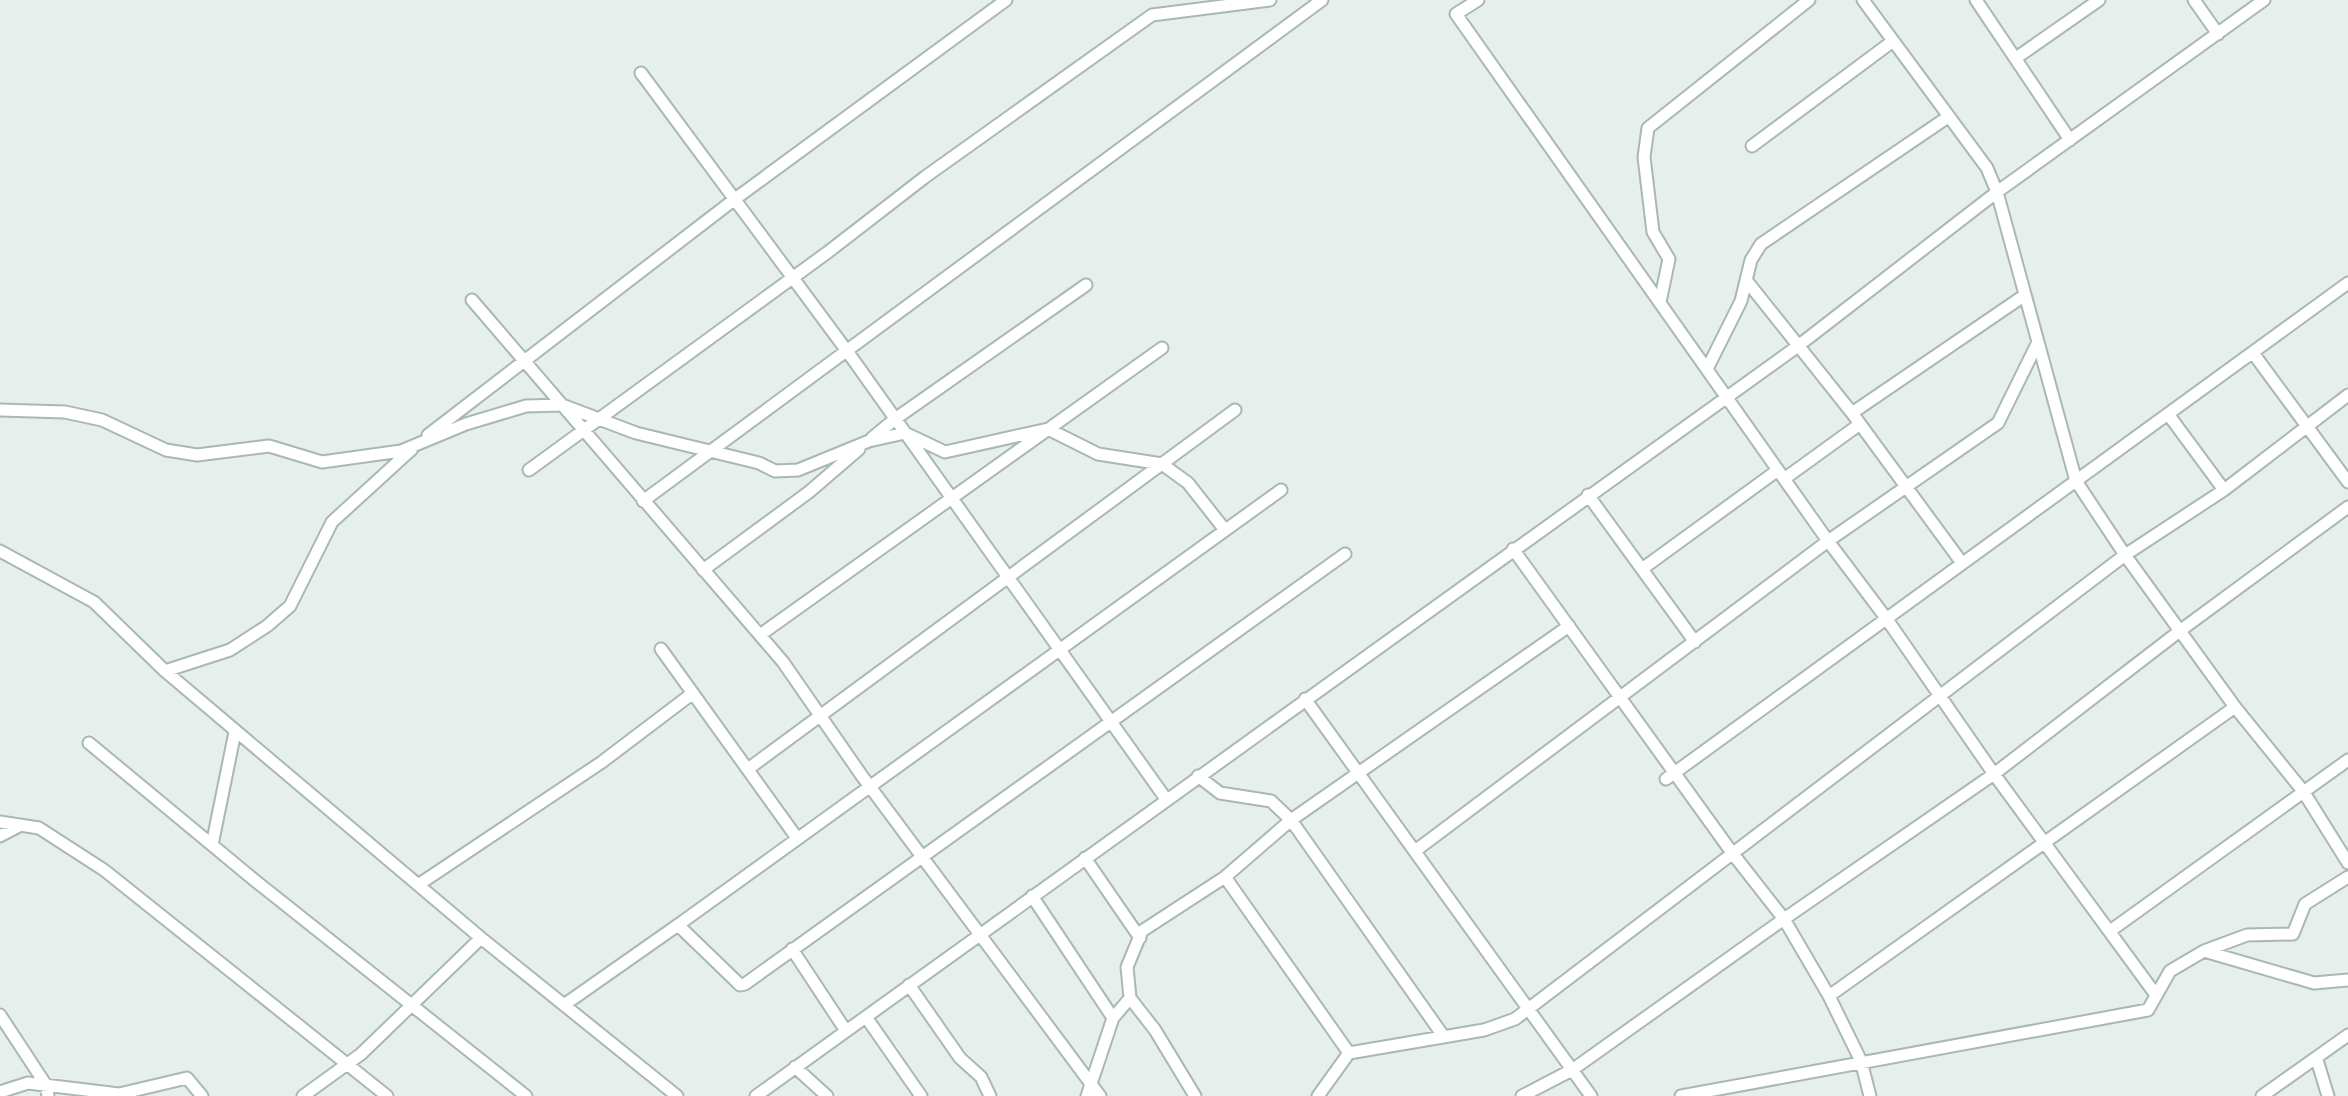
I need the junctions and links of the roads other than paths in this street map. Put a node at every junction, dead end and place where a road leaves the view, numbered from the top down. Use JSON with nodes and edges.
{"nodes":[{"id":1,"x":1006,"y":0,"type":"edge"},
{"id":2,"x":1270,"y":0,"type":"edge"},
{"id":3,"x":1322,"y":0,"type":"edge"},
{"id":4,"x":1478,"y":0,"type":"edge"},
{"id":5,"x":1809,"y":0,"type":"edge"},
{"id":6,"x":1863,"y":0,"type":"edge"},
{"id":7,"x":1976,"y":0,"type":"edge"},
{"id":8,"x":2099,"y":0,"type":"edge"},
{"id":9,"x":2194,"y":0,"type":"edge"},
{"id":10,"x":2264,"y":0,"type":"edge"},
{"id":11,"x":2218,"y":34,"type":"junction"},
{"id":12,"x":1893,"y":41,"type":"junction"},
{"id":13,"x":2016,"y":58,"type":"junction"},
{"id":14,"x":641,"y":73,"type":"dead end"},
{"id":15,"x":1948,"y":117,"type":"junction"},
{"id":16,"x":2070,"y":140,"type":"junction"},
{"id":17,"x":1752,"y":146,"type":"dead end"},
{"id":18,"x":1997,"y":192,"type":"junction"},
{"id":19,"x":735,"y":199,"type":"junction"},
{"id":20,"x":793,"y":277,"type":"junction"},
{"id":21,"x":1746,"y":280,"type":"junction"},
{"id":22,"x":2348,"y":283,"type":"edge"},
{"id":23,"x":1086,"y":285,"type":"dead end"},
{"id":24,"x":2025,"y":295,"type":"junction"},
{"id":25,"x":472,"y":300,"type":"dead end"},
{"id":26,"x":1660,"y":302,"type":"junction"},
{"id":27,"x":2038,"y":342,"type":"junction"},
{"id":28,"x":1798,"y":346,"type":"junction"},
{"id":29,"x":1162,"y":348,"type":"dead end"},
{"id":30,"x":847,"y":351,"type":"junction"},
{"id":31,"x":2253,"y":353,"type":"junction"},
{"id":32,"x":523,"y":360,"type":"junction"},
{"id":33,"x":1707,"y":369,"type":"junction"},
{"id":34,"x":2348,"y":395,"type":"edge"},
{"id":35,"x":1726,"y":396,"type":"junction"},
{"id":36,"x":562,"y":405,"type":"junction"},
{"id":37,"x":0,"y":410,"type":"edge"},
{"id":38,"x":1235,"y":410,"type":"dead end"},
{"id":39,"x":1852,"y":413,"type":"junction"},
{"id":40,"x":2168,"y":414,"type":"junction"},
{"id":41,"x":895,"y":419,"type":"junction"},
{"id":42,"x":598,"y":420,"type":"junction"},
{"id":43,"x":1860,"y":424,"type":"junction"},
{"id":44,"x":2307,"y":426,"type":"junction"},
{"id":45,"x":1048,"y":429,"type":"junction"},
{"id":46,"x":583,"y":430,"type":"junction"},
{"id":47,"x":905,"y":433,"type":"junction"},
{"id":48,"x":869,"y":441,"type":"junction"},
{"id":49,"x":417,"y":444,"type":"junction"},
{"id":50,"x":711,"y":451,"type":"junction"},
{"id":51,"x":1162,"y":464,"type":"junction"},
{"id":52,"x":529,"y":470,"type":"dead end"},
{"id":53,"x":1781,"y":474,"type":"junction"},
{"id":54,"x":2076,"y":481,"type":"junction"},
{"id":55,"x":2348,"y":482,"type":"edge"},
{"id":56,"x":1906,"y":488,"type":"junction"},
{"id":57,"x":1281,"y":490,"type":"dead end"},
{"id":58,"x":2224,"y":490,"type":"junction"},
{"id":59,"x":1588,"y":495,"type":"junction"},
{"id":60,"x":951,"y":497,"type":"junction"},
{"id":61,"x":643,"y":501,"type":"junction"},
{"id":62,"x":2348,"y":507,"type":"edge"},
{"id":63,"x":1225,"y":530,"type":"junction"},
{"id":64,"x":1828,"y":541,"type":"junction"},
{"id":65,"x":1513,"y":549,"type":"junction"},
{"id":66,"x":0,"y":551,"type":"edge"},
{"id":67,"x":1345,"y":554,"type":"dead end"},
{"id":68,"x":2125,"y":555,"type":"junction"},
{"id":69,"x":1962,"y":563,"type":"junction"},
{"id":70,"x":1642,"y":569,"type":"junction"},
{"id":71,"x":703,"y":570,"type":"junction"},
{"id":72,"x":1009,"y":577,"type":"junction"},
{"id":73,"x":1886,"y":618,"type":"junction"},
{"id":74,"x":1569,"y":626,"type":"junction"},
{"id":75,"x":2181,"y":630,"type":"junction"},
{"id":76,"x":760,"y":635,"type":"junction"},
{"id":77,"x":1695,"y":642,"type":"junction"},
{"id":78,"x":661,"y":649,"type":"dead end"},
{"id":79,"x":1060,"y":649,"type":"junction"},
{"id":80,"x":165,"y":671,"type":"junction"},
{"id":81,"x":693,"y":693,"type":"junction"},
{"id":82,"x":1939,"y":696,"type":"junction"},
{"id":83,"x":1622,"y":698,"type":"junction"},
{"id":84,"x":1305,"y":699,"type":"junction"},
{"id":85,"x":2235,"y":707,"type":"junction"},
{"id":86,"x":821,"y":716,"type":"junction"},
{"id":87,"x":1111,"y":722,"type":"junction"},
{"id":88,"x":235,"y":732,"type":"junction"},
{"id":89,"x":89,"y":743,"type":"dead end"},
{"id":90,"x":2348,"y":760,"type":"edge"},
{"id":91,"x":748,"y":769,"type":"junction"},
{"id":92,"x":1359,"y":774,"type":"junction"},
{"id":93,"x":1994,"y":774,"type":"junction"},
{"id":94,"x":1671,"y":775,"type":"junction"},
{"id":95,"x":1198,"y":776,"type":"junction"},
{"id":96,"x":870,"y":786,"type":"junction"},
{"id":97,"x":2303,"y":791,"type":"junction"},
{"id":98,"x":1166,"y":799,"type":"junction"},
{"id":99,"x":1291,"y":820,"type":"junction"},
{"id":100,"x":0,"y":822,"type":"edge"},
{"id":101,"x":19,"y":826,"type":"junction"},
{"id":102,"x":0,"y":836,"type":"edge"},
{"id":103,"x":797,"y":838,"type":"junction"},
{"id":104,"x":2045,"y":842,"type":"junction"},
{"id":105,"x":212,"y":845,"type":"junction"},
{"id":106,"x":1415,"y":851,"type":"junction"},
{"id":107,"x":1733,"y":854,"type":"junction"},
{"id":108,"x":923,"y":857,"type":"junction"},
{"id":109,"x":1085,"y":858,"type":"junction"},
{"id":110,"x":2348,"y":863,"type":"edge"},
{"id":111,"x":1225,"y":877,"type":"junction"},
{"id":112,"x":2348,"y":877,"type":"edge"},
{"id":113,"x":418,"y":885,"type":"junction"},
{"id":114,"x":1032,"y":896,"type":"junction"},
{"id":115,"x":1784,"y":919,"type":"junction"},
{"id":116,"x":678,"y":925,"type":"junction"},
{"id":117,"x":2110,"y":931,"type":"junction"},
{"id":118,"x":980,"y":934,"type":"junction"},
{"id":119,"x":481,"y":938,"type":"junction"},
{"id":120,"x":1140,"y":938,"type":"junction"},
{"id":121,"x":792,"y":949,"type":"junction"},
{"id":122,"x":2204,"y":951,"type":"junction"},
{"id":123,"x":2348,"y":980,"type":"edge"},
{"id":124,"x":909,"y":985,"type":"junction"},
{"id":125,"x":2156,"y":995,"type":"junction"},
{"id":126,"x":1829,"y":996,"type":"junction"},
{"id":127,"x":1130,"y":998,"type":"junction"},
{"id":128,"x":412,"y":1005,"type":"junction"},
{"id":129,"x":564,"y":1005,"type":"junction"},
{"id":130,"x":1529,"y":1009,"type":"junction"},
{"id":131,"x":0,"y":1015,"type":"edge"},
{"id":132,"x":866,"y":1017,"type":"junction"},
{"id":133,"x":1113,"y":1018,"type":"junction"},
{"id":134,"x":846,"y":1031,"type":"junction"},
{"id":135,"x":2348,"y":1035,"type":"edge"},
{"id":136,"x":1444,"y":1037,"type":"junction"},
{"id":137,"x":1349,"y":1053,"type":"junction"},
{"id":138,"x":2317,"y":1060,"type":"junction"},
{"id":139,"x":1861,"y":1061,"type":"junction"},
{"id":140,"x":348,"y":1063,"type":"junction"},
{"id":141,"x":795,"y":1067,"type":"junction"},
{"id":142,"x":1572,"y":1070,"type":"junction"},
{"id":143,"x":1089,"y":1090,"type":"edge"},
{"id":144,"x":47,"y":1091,"type":"edge"},
{"id":145,"x":0,"y":1092,"type":"edge"},
{"id":146,"x":202,"y":1096,"type":"edge"},
{"id":147,"x":303,"y":1096,"type":"edge"},
{"id":148,"x":387,"y":1096,"type":"edge"},
{"id":149,"x":526,"y":1096,"type":"edge"},
{"id":150,"x":677,"y":1096,"type":"edge"},
{"id":151,"x":756,"y":1096,"type":"edge"},
{"id":152,"x":827,"y":1096,"type":"edge"},
{"id":153,"x":921,"y":1096,"type":"edge"},
{"id":154,"x":990,"y":1096,"type":"edge"},
{"id":155,"x":1100,"y":1096,"type":"edge"},
{"id":156,"x":1195,"y":1096,"type":"edge"},
{"id":157,"x":1318,"y":1096,"type":"edge"},
{"id":158,"x":1522,"y":1096,"type":"edge"},
{"id":159,"x":1591,"y":1096,"type":"edge"},
{"id":160,"x":1681,"y":1096,"type":"edge"},
{"id":161,"x":1870,"y":1096,"type":"edge"},
{"id":162,"x":2262,"y":1096,"type":"edge"},
{"id":163,"x":2328,"y":1096,"type":"edge"}],
"edges":[{"from":1,"to":19,"type":"street"},
{"from":2,"to":20,"type":"street"},
{"from":3,"to":30,"type":"street"},
{"from":4,"to":26,"type":"street"},
{"from":5,"to":26,"type":"street"},
{"from":6,"to":12,"type":"street"},
{"from":7,"to":13,"type":"street"},
{"from":8,"to":13,"type":"street"},
{"from":9,"to":11,"type":"street"},
{"from":10,"to":11,"type":"street"},
{"from":11,"to":16,"type":"street"},
{"from":12,"to":15,"type":"street"},
{"from":12,"to":17,"type":"street"},
{"from":13,"to":16,"type":"street"},
{"from":14,"to":19,"type":"street"},
{"from":15,"to":18,"type":"street"},
{"from":15,"to":21,"type":"street"},
{"from":16,"to":18,"type":"street"},
{"from":18,"to":24,"type":"street"},
{"from":18,"to":28,"type":"street"},
{"from":19,"to":20,"type":"street"},
{"from":19,"to":32,"type":"street"},
{"from":20,"to":30,"type":"street"},
{"from":20,"to":42,"type":"street"},
{"from":21,"to":28,"type":"street"},
{"from":21,"to":33,"type":"street"},
{"from":22,"to":31,"type":"street"},
{"from":23,"to":41,"type":"street"},
{"from":24,"to":27,"type":"street"},
{"from":24,"to":39,"type":"street"},
{"from":25,"to":32,"type":"street"},
{"from":26,"to":33,"type":"street"},
{"from":27,"to":54,"type":"street"},
{"from":27,"to":56,"type":"street"},
{"from":28,"to":35,"type":"street"},
{"from":28,"to":39,"type":"street"},
{"from":29,"to":45,"type":"street"},
{"from":30,"to":41,"type":"street"},
{"from":30,"to":50,"type":"street"},
{"from":31,"to":40,"type":"street"},
{"from":31,"to":44,"type":"street"},
{"from":32,"to":36,"type":"street"},
{"from":32,"to":49,"type":"street"},
{"from":33,"to":35,"type":"street"},
{"from":34,"to":44,"type":"street"},
{"from":35,"to":53,"type":"street"},
{"from":35,"to":59,"type":"street"},
{"from":36,"to":42,"type":"street"},
{"from":36,"to":46,"type":"street"},
{"from":36,"to":49,"type":"street"},
{"from":37,"to":49,"type":"street"},
{"from":38,"to":51,"type":"street"},
{"from":39,"to":43,"type":"street"},
{"from":40,"to":54,"type":"street"},
{"from":40,"to":58,"type":"street"},
{"from":41,"to":47,"type":"street"},
{"from":41,"to":48,"type":"street"},
{"from":42,"to":46,"type":"street"},
{"from":42,"to":50,"type":"street"},
{"from":43,"to":53,"type":"street"},
{"from":43,"to":56,"type":"street"},
{"from":44,"to":55,"type":"street"},
{"from":44,"to":58,"type":"street"},
{"from":45,"to":47,"type":"street"},
{"from":45,"to":51,"type":"street"},
{"from":45,"to":60,"type":"street"},
{"from":46,"to":52,"type":"street"},
{"from":46,"to":61,"type":"street"},
{"from":47,"to":48,"type":"street"},
{"from":47,"to":60,"type":"street"},
{"from":48,"to":50,"type":"street"},
{"from":48,"to":71,"type":"street"},
{"from":49,"to":80,"type":"street"},
{"from":50,"to":61,"type":"street"},
{"from":51,"to":63,"type":"street"},
{"from":51,"to":72,"type":"street"},
{"from":53,"to":64,"type":"street"},
{"from":53,"to":70,"type":"street"},
{"from":54,"to":68,"type":"street"},
{"from":54,"to":69,"type":"street"},
{"from":56,"to":64,"type":"street"},
{"from":56,"to":69,"type":"street"},
{"from":57,"to":63,"type":"street"},
{"from":58,"to":68,"type":"street"},
{"from":59,"to":65,"type":"street"},
{"from":59,"to":70,"type":"street"},
{"from":60,"to":72,"type":"street"},
{"from":60,"to":76,"type":"street"},
{"from":61,"to":71,"type":"street"},
{"from":62,"to":75,"type":"street"},
{"from":63,"to":79,"type":"street"},
{"from":64,"to":73,"type":"street"},
{"from":64,"to":77,"type":"street"},
{"from":65,"to":74,"type":"street"},
{"from":65,"to":84,"type":"street"},
{"from":66,"to":80,"type":"street"},
{"from":67,"to":87,"type":"street"},
{"from":68,"to":75,"type":"street"},
{"from":68,"to":82,"type":"street"},
{"from":69,"to":73,"type":"street"},
{"from":70,"to":77,"type":"street"},
{"from":71,"to":76,"type":"street"},
{"from":72,"to":79,"type":"street"},
{"from":72,"to":86,"type":"street"},
{"from":73,"to":82,"type":"street"},
{"from":73,"to":94,"type":"street"},
{"from":74,"to":83,"type":"street"},
{"from":74,"to":92,"type":"street"},
{"from":75,"to":85,"type":"street"},
{"from":75,"to":93,"type":"street"},
{"from":76,"to":86,"type":"street"},
{"from":77,"to":83,"type":"street"},
{"from":78,"to":81,"type":"street"},
{"from":79,"to":87,"type":"street"},
{"from":79,"to":96,"type":"street"},
{"from":80,"to":88,"type":"street"},
{"from":81,"to":91,"type":"street"},
{"from":81,"to":113,"type":"street"},
{"from":82,"to":93,"type":"street"},
{"from":82,"to":107,"type":"street"},
{"from":83,"to":94,"type":"street"},
{"from":83,"to":106,"type":"street"},
{"from":84,"to":92,"type":"street"},
{"from":84,"to":95,"type":"street"},
{"from":85,"to":97,"type":"street"},
{"from":85,"to":104,"type":"street"},
{"from":86,"to":91,"type":"street"},
{"from":86,"to":96,"type":"street"},
{"from":87,"to":98,"type":"street"},
{"from":87,"to":108,"type":"street"},
{"from":88,"to":105,"type":"street"},
{"from":88,"to":113,"type":"street"},
{"from":89,"to":105,"type":"street"},
{"from":90,"to":97,"type":"street"},
{"from":91,"to":103,"type":"street"},
{"from":92,"to":99,"type":"street"},
{"from":92,"to":106,"type":"street"},
{"from":93,"to":104,"type":"street"},
{"from":93,"to":115,"type":"street"},
{"from":94,"to":107,"type":"street"},
{"from":95,"to":98,"type":"street"},
{"from":95,"to":99,"type":"street"},
{"from":96,"to":103,"type":"street"},
{"from":96,"to":108,"type":"street"},
{"from":97,"to":110,"type":"street"},
{"from":97,"to":117,"type":"street"},
{"from":98,"to":109,"type":"street"},
{"from":99,"to":111,"type":"street"},
{"from":99,"to":136,"type":"street"},
{"from":100,"to":101,"type":"street"},
{"from":101,"to":102,"type":"street"},
{"from":101,"to":140,"type":"street"},
{"from":103,"to":116,"type":"street"},
{"from":104,"to":117,"type":"street"},
{"from":104,"to":126,"type":"street"},
{"from":105,"to":128,"type":"street"},
{"from":106,"to":130,"type":"street"},
{"from":107,"to":115,"type":"street"},
{"from":107,"to":130,"type":"street"},
{"from":108,"to":118,"type":"street"},
{"from":108,"to":121,"type":"street"},
{"from":109,"to":114,"type":"street"},
{"from":109,"to":120,"type":"street"},
{"from":111,"to":120,"type":"street"},
{"from":111,"to":137,"type":"street"},
{"from":112,"to":122,"type":"street"},
{"from":113,"to":119,"type":"street"},
{"from":114,"to":118,"type":"street"},
{"from":114,"to":133,"type":"street"},
{"from":115,"to":126,"type":"street"},
{"from":115,"to":142,"type":"street"},
{"from":116,"to":121,"type":"street"},
{"from":116,"to":129,"type":"street"},
{"from":117,"to":125,"type":"street"},
{"from":118,"to":124,"type":"street"},
{"from":118,"to":143,"type":"street"},
{"from":119,"to":128,"type":"street"},
{"from":119,"to":129,"type":"street"},
{"from":120,"to":127,"type":"street"},
{"from":121,"to":134,"type":"street"},
{"from":122,"to":123,"type":"street"},
{"from":122,"to":125,"type":"street"},
{"from":124,"to":132,"type":"street"},
{"from":124,"to":154,"type":"street"},
{"from":125,"to":139,"type":"street"},
{"from":126,"to":139,"type":"street"},
{"from":127,"to":133,"type":"street"},
{"from":127,"to":156,"type":"street"},
{"from":128,"to":140,"type":"street"},
{"from":128,"to":149,"type":"street"},
{"from":129,"to":150,"type":"street"},
{"from":130,"to":136,"type":"street"},
{"from":130,"to":142,"type":"street"},
{"from":131,"to":144,"type":"street"},
{"from":132,"to":134,"type":"street"},
{"from":132,"to":153,"type":"street"},
{"from":133,"to":143,"type":"street"},
{"from":134,"to":141,"type":"street"},
{"from":135,"to":138,"type":"street"},
{"from":136,"to":137,"type":"street"},
{"from":137,"to":157,"type":"street"},
{"from":138,"to":162,"type":"street"},
{"from":138,"to":163,"type":"street"},
{"from":139,"to":160,"type":"street"},
{"from":139,"to":161,"type":"street"},
{"from":140,"to":147,"type":"street"},
{"from":140,"to":148,"type":"street"},
{"from":141,"to":151,"type":"street"},
{"from":141,"to":152,"type":"street"},
{"from":142,"to":158,"type":"street"},
{"from":142,"to":159,"type":"street"},
{"from":143,"to":155,"type":"street"},
{"from":144,"to":145,"type":"street"},
{"from":144,"to":146,"type":"street"}]}
